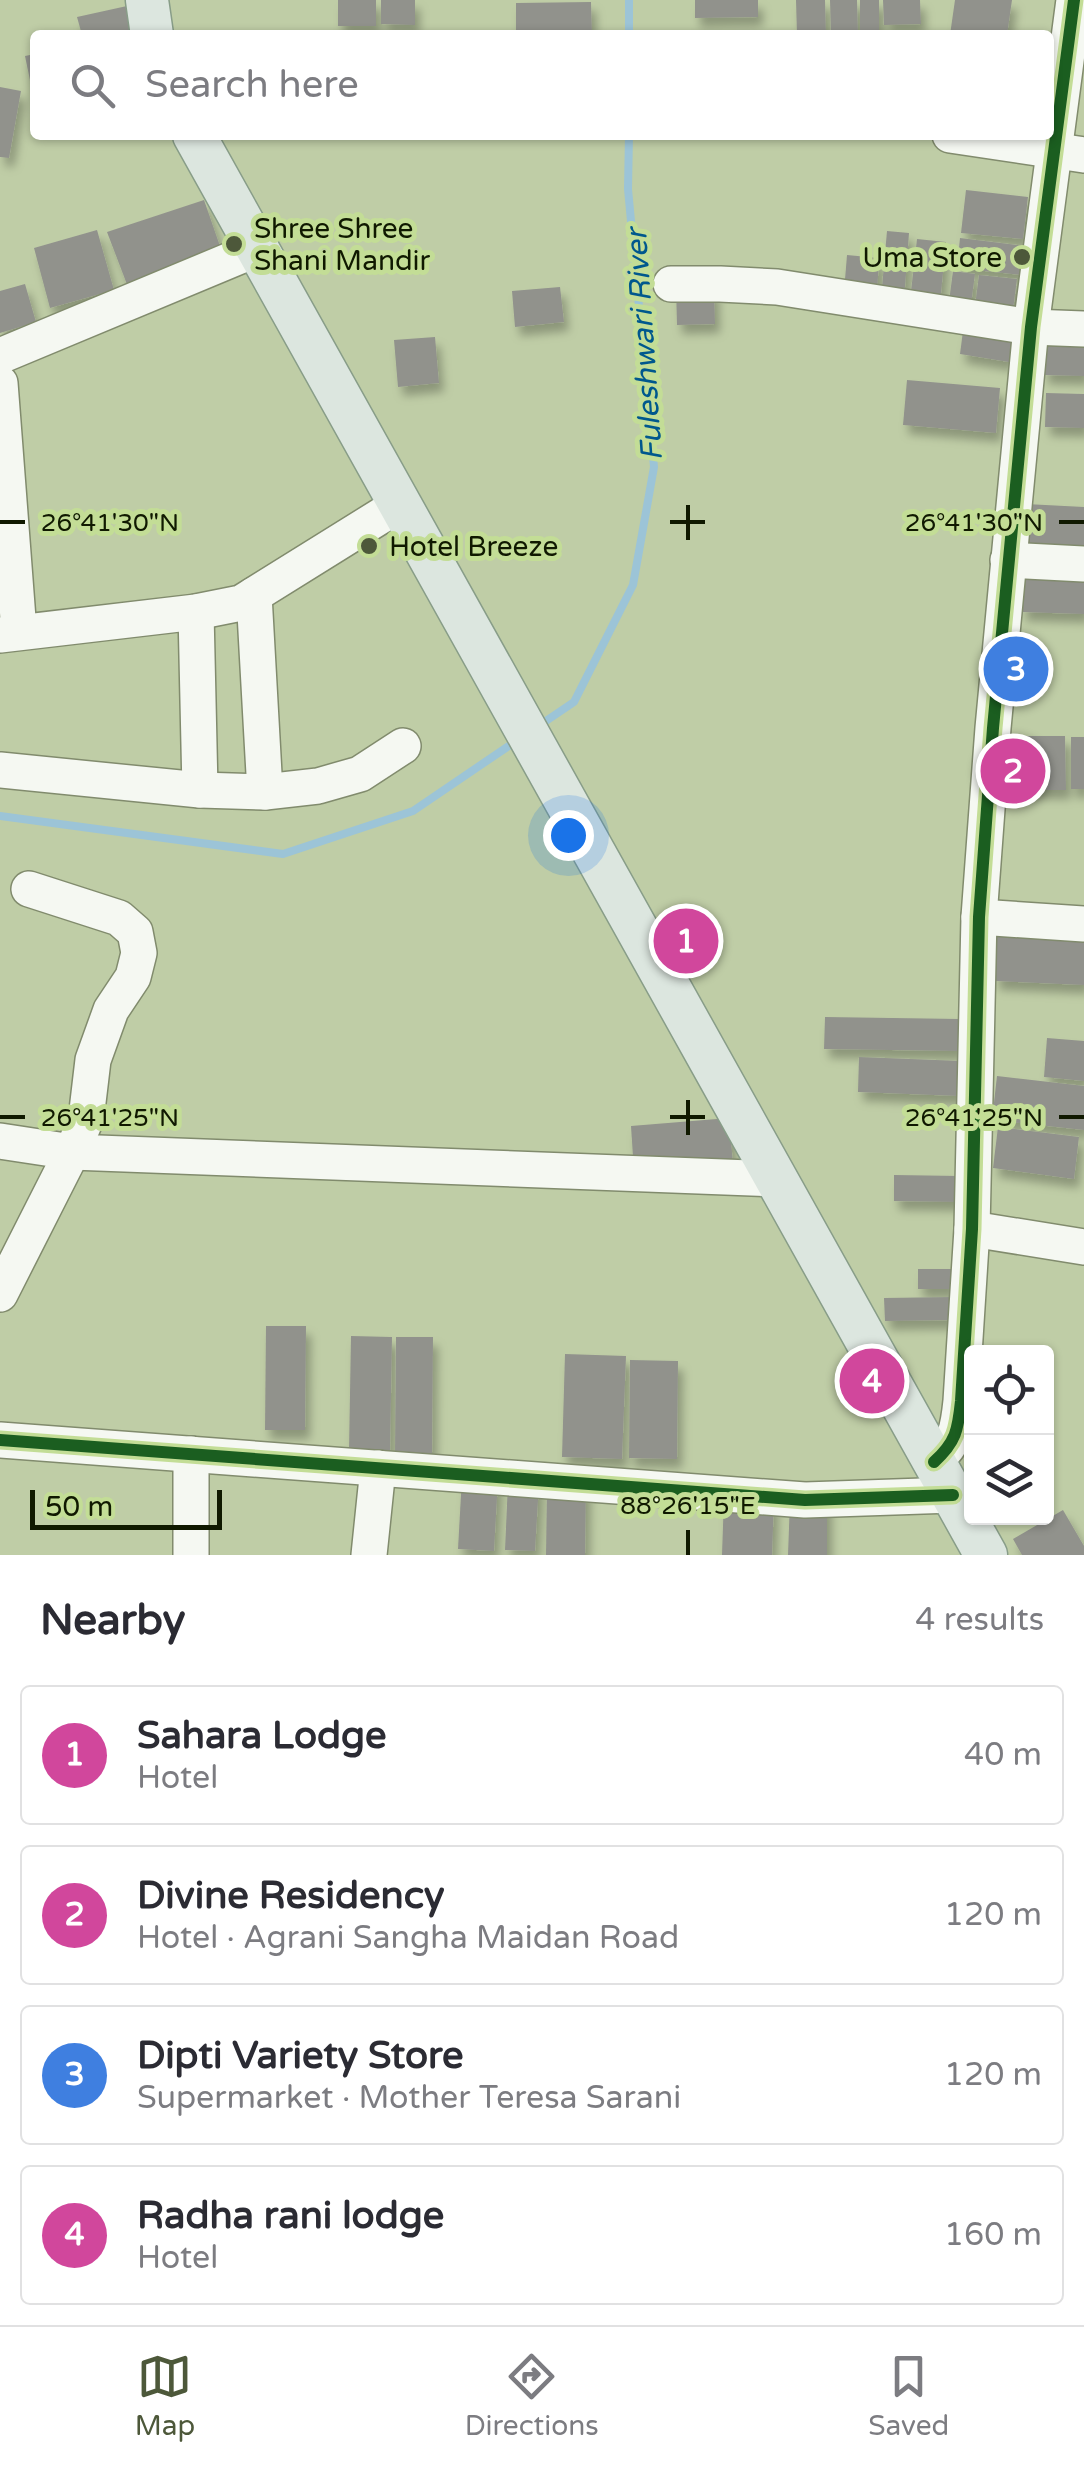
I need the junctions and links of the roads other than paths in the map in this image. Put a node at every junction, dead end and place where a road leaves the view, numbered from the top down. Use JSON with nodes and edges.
{"nodes":[{"id":1,"x":147,"y":0,"type":"edge"},
{"id":2,"x":1074,"y":0,"type":"edge"},
{"id":3,"x":151,"y":30,"type":"edge"},
{"id":4,"x":197,"y":140,"type":"edge"},
{"id":5,"x":983,"y":140,"type":"edge"},
{"id":6,"x":1069,"y":153,"type":"edge"},
{"id":7,"x":258,"y":249,"type":"junction"},
{"id":8,"x":670,"y":284,"type":"dead end"},
{"id":9,"x":1031,"y":327,"type":"junction"},
{"id":10,"x":1084,"y":329,"type":"edge"},
{"id":11,"x":0,"y":356,"type":"edge"},
{"id":12,"x":0,"y":383,"type":"edge"},
{"id":13,"x":400,"y":504,"type":"junction"},
{"id":14,"x":1008,"y":560,"type":"junction"},
{"id":15,"x":1084,"y":564,"type":"edge"},
{"id":16,"x":254,"y":595,"type":"junction"},
{"id":17,"x":196,"y":612,"type":"junction"},
{"id":18,"x":9,"y":634,"type":"edge"},
{"id":19,"x":403,"y":746,"type":"dead end"},
{"id":20,"x":0,"y":770,"type":"edge"},
{"id":21,"x":200,"y":790,"type":"junction"},
{"id":22,"x":265,"y":792,"type":"junction"},
{"id":23,"x":29,"y":889,"type":"dead end"},
{"id":24,"x":980,"y":917,"type":"junction"},
{"id":25,"x":1084,"y":924,"type":"edge"},
{"id":26,"x":0,"y":1142,"type":"edge"},
{"id":27,"x":72,"y":1152,"type":"junction"},
{"id":28,"x":776,"y":1179,"type":"junction"},
{"id":29,"x":972,"y":1229,"type":"junction"},
{"id":30,"x":1084,"y":1247,"type":"edge"},
{"id":31,"x":0,"y":1294,"type":"edge"},
{"id":32,"x":0,"y":1440,"type":"edge"},
{"id":33,"x":190,"y":1454,"type":"junction"},
{"id":34,"x":378,"y":1468,"type":"junction"},
{"id":35,"x":944,"y":1479,"type":"junction"},
{"id":36,"x":190,"y":1555,"type":"edge"},
{"id":37,"x":369,"y":1555,"type":"edge"},
{"id":38,"x":986,"y":1555,"type":"edge"}],
"edges":[{"from":1,"to":3,"type":"main road"},
{"from":2,"to":6,"type":"street"},
{"from":4,"to":7,"type":"main road"},
{"from":5,"to":6,"type":"street"},
{"from":6,"to":9,"type":"street"},
{"from":7,"to":11,"type":"street"},
{"from":7,"to":13,"type":"main road"},
{"from":8,"to":9,"type":"street"},
{"from":9,"to":10,"type":"street"},
{"from":9,"to":14,"type":"street"},
{"from":12,"to":18,"type":"street"},
{"from":13,"to":16,"type":"street"},
{"from":13,"to":28,"type":"main road"},
{"from":14,"to":15,"type":"street"},
{"from":14,"to":24,"type":"street"},
{"from":16,"to":17,"type":"street"},
{"from":16,"to":22,"type":"street"},
{"from":17,"to":18,"type":"street"},
{"from":17,"to":21,"type":"street"},
{"from":19,"to":22,"type":"street"},
{"from":20,"to":21,"type":"street"},
{"from":21,"to":22,"type":"street"},
{"from":23,"to":27,"type":"street"},
{"from":24,"to":25,"type":"street"},
{"from":24,"to":29,"type":"street"},
{"from":26,"to":27,"type":"street"},
{"from":27,"to":28,"type":"street"},
{"from":27,"to":31,"type":"street"},
{"from":28,"to":35,"type":"main road"},
{"from":29,"to":30,"type":"street"},
{"from":29,"to":35,"type":"street"},
{"from":32,"to":33,"type":"street"},
{"from":33,"to":34,"type":"street"},
{"from":33,"to":36,"type":"street"},
{"from":34,"to":35,"type":"street"},
{"from":34,"to":37,"type":"street"},
{"from":35,"to":38,"type":"main road"}]}
